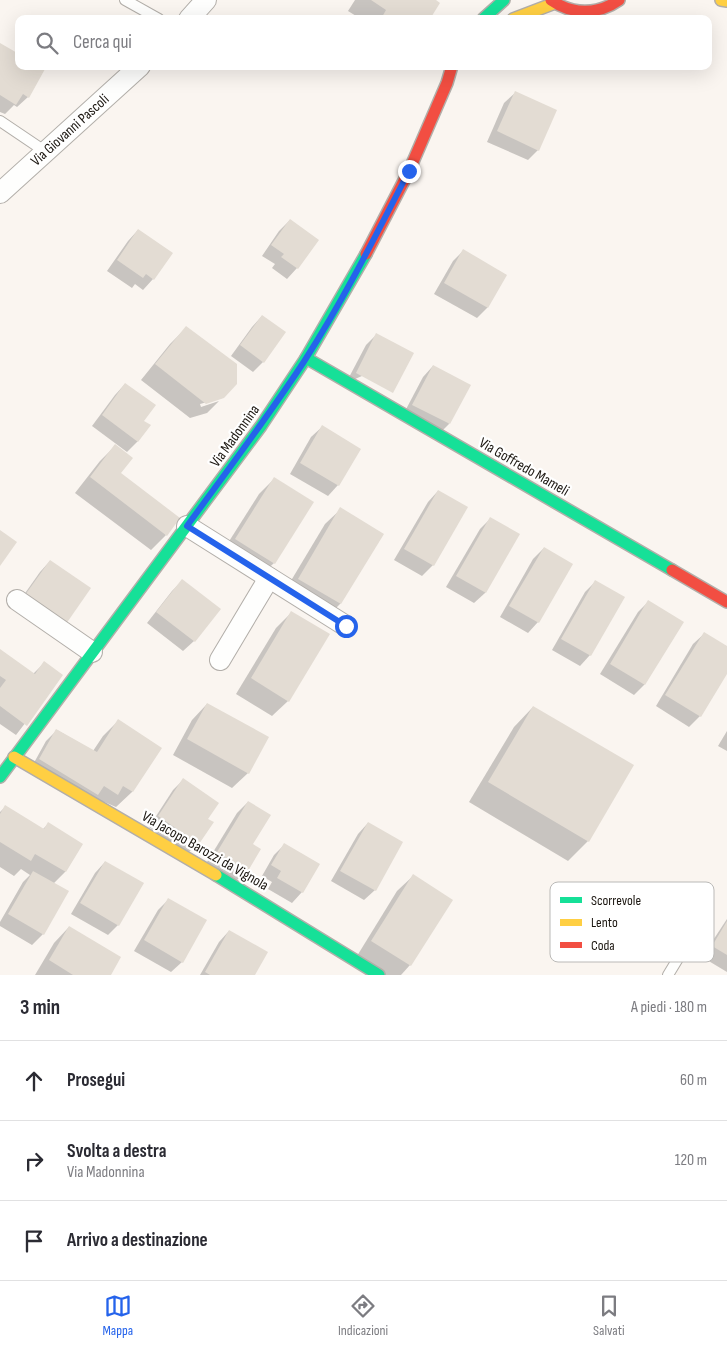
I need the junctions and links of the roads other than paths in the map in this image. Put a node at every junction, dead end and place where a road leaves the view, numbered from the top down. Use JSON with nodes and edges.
{"nodes":[{"id":1,"x":125,"y":0,"type":"edge"},
{"id":2,"x":206,"y":0,"type":"edge"},
{"id":3,"x":504,"y":0,"type":"edge"},
{"id":4,"x":619,"y":0,"type":"edge"},
{"id":5,"x":721,"y":0,"type":"edge"},
{"id":6,"x":727,"y":1,"type":"edge"},
{"id":7,"x":553,"y":2,"type":"edge"},
{"id":8,"x":152,"y":15,"type":"edge"},
{"id":9,"x":193,"y":15,"type":"edge"},
{"id":10,"x":488,"y":15,"type":"edge"},
{"id":11,"x":522,"y":15,"type":"edge"},
{"id":12,"x":136,"y":70,"type":"edge"},
{"id":13,"x":451,"y":70,"type":"edge"},
{"id":14,"x":456,"y":70,"type":"edge"},
{"id":15,"x":447,"y":83,"type":"junction"},
{"id":16,"x":0,"y":121,"type":"edge"},
{"id":17,"x":46,"y":152,"type":"junction"},
{"id":18,"x":0,"y":193,"type":"edge"},
{"id":19,"x":306,"y":358,"type":"junction"},
{"id":20,"x":187,"y":526,"type":"junction"},
{"id":21,"x":269,"y":578,"type":"junction"},
{"id":22,"x":17,"y":600,"type":"dead end"},
{"id":23,"x":727,"y":602,"type":"edge"},
{"id":24,"x":346,"y":626,"type":"dead end"},
{"id":25,"x":92,"y":652,"type":"junction"},
{"id":26,"x":220,"y":660,"type":"dead end"},
{"id":27,"x":14,"y":757,"type":"junction"},
{"id":28,"x":0,"y":777,"type":"edge"},
{"id":29,"x":676,"y":962,"type":"edge"},
{"id":30,"x":379,"y":975,"type":"edge"},
{"id":31,"x":668,"y":975,"type":"edge"}],
"edges":[{"from":1,"to":8,"type":"lane"},
{"from":2,"to":9,"type":"street"},
{"from":3,"to":10,"type":"street"},
{"from":4,"to":7,"type":"street"},
{"from":5,"to":6,"type":"street"},
{"from":7,"to":11,"type":"street"},
{"from":12,"to":17,"type":"street","name":"Via Giovanni Pascoli"},
{"from":13,"to":15,"type":"street","name":"Via Madonnina"},
{"from":14,"to":15,"type":"street","name":"Via Madonnina"},
{"from":15,"to":19,"type":"street","name":"Via Madonnina"},
{"from":16,"to":17,"type":"lane"},
{"from":17,"to":18,"type":"street","name":"Via Giovanni Pascoli"},
{"from":19,"to":20,"type":"street","name":"Via Madonnina"},
{"from":19,"to":23,"type":"street","name":"Via Goffredo Mameli"},
{"from":20,"to":21,"type":"street"},
{"from":20,"to":25,"type":"street","name":"Via Madonnina"},
{"from":21,"to":24,"type":"street"},
{"from":21,"to":26,"type":"street"},
{"from":22,"to":25,"type":"street"},
{"from":25,"to":27,"type":"street","name":"Via Madonnina"},
{"from":27,"to":28,"type":"street","name":"Via Madonnina"},
{"from":27,"to":30,"type":"street","name":"Via Jacopo Barozzi da Vignola"},
{"from":29,"to":31,"type":"lane"}]}
